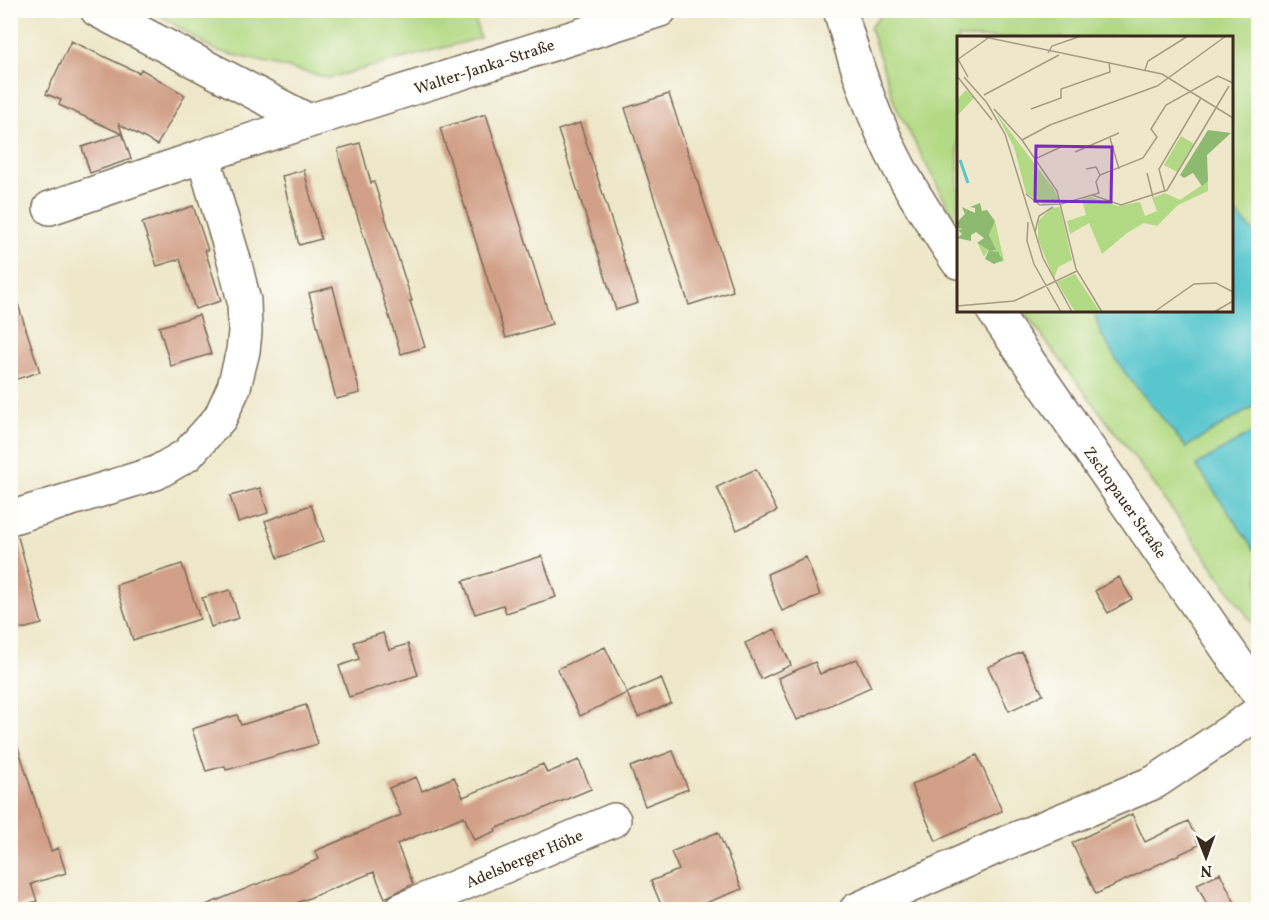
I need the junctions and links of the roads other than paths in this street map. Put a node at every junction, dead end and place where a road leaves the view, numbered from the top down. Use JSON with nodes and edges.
{"nodes":[{"id":1,"x":97,"y":10,"type":"edge"},
{"id":2,"x":660,"y":10,"type":"edge"},
{"id":3,"x":840,"y":10,"type":"edge"},
{"id":4,"x":309,"y":121,"type":"junction"},
{"id":5,"x":203,"y":156,"type":"junction"},
{"id":6,"x":51,"y":208,"type":"dead end"},
{"id":7,"x":957,"y":260,"type":"edge"},
{"id":8,"x":994,"y":312,"type":"edge"},
{"id":9,"x":10,"y":518,"type":"edge"},
{"id":10,"x":1258,"y":693,"type":"edge"},
{"id":11,"x":1258,"y":712,"type":"edge"},
{"id":12,"x":614,"y":820,"type":"dead end"},
{"id":13,"x":401,"y":909,"type":"edge"},
{"id":14,"x":855,"y":909,"type":"edge"}],
"edges":[{"from":1,"to":4,"type":"street"},
{"from":2,"to":4,"type":"street","name":"Walter-Janka-Straße"},
{"from":3,"to":7,"type":"street"},
{"from":4,"to":5,"type":"street","name":"Walter-Janka-Straße"},
{"from":5,"to":6,"type":"street","name":"Walter-Janka-Straße"},
{"from":5,"to":9,"type":"street"},
{"from":8,"to":10,"type":"street","name":"Zschopauer Straße"},
{"from":11,"to":14,"type":"street"},
{"from":12,"to":13,"type":"street","name":"Adelsberger Höhe"}]}
